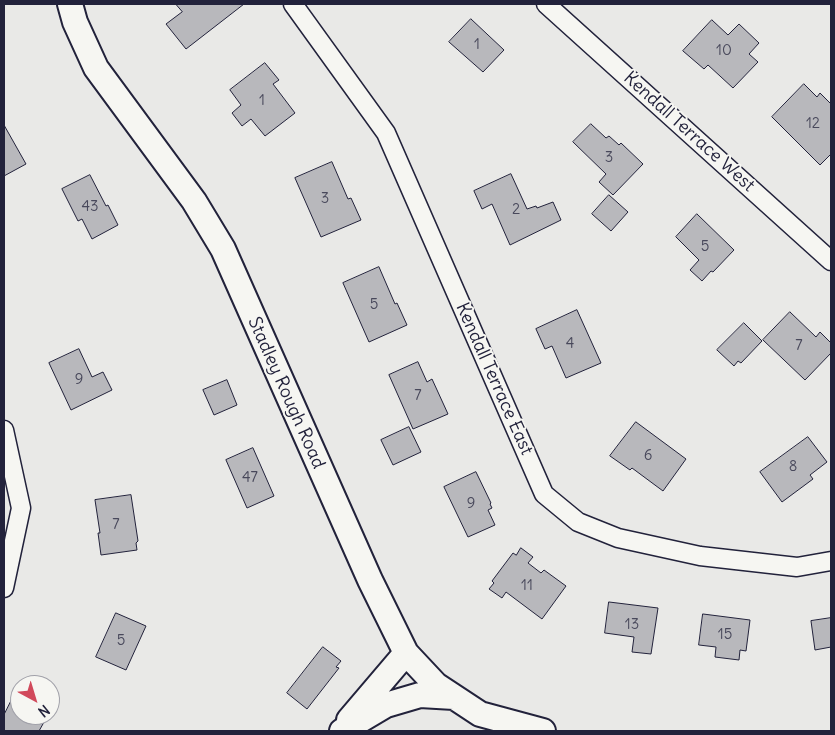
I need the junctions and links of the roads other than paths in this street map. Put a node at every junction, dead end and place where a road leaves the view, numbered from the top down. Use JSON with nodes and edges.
{"nodes":[{"id":1,"x":70,"y":4,"type":"edge"},
{"id":2,"x":292,"y":4,"type":"edge"},
{"id":3,"x":546,"y":4,"type":"edge"},
{"id":4,"x":831,"y":261,"type":"edge"},
{"id":5,"x":4,"y":430,"type":"edge"},
{"id":6,"x":831,"y":561,"type":"edge"},
{"id":7,"x":4,"y":588,"type":"edge"},
{"id":8,"x":406,"y":653,"type":"junction"},
{"id":9,"x":454,"y":697,"type":"junction"},
{"id":10,"x":341,"y":731,"type":"edge"},
{"id":11,"x":543,"y":731,"type":"edge"}],
"edges":[{"from":1,"to":8,"type":"main road","name":"Stadley Rough Road"},
{"from":2,"to":6,"type":"street","name":"Kendall Terrace East"},
{"from":3,"to":4,"type":"street","name":"Kendall Terrace West"},
{"from":5,"to":7,"type":"street"},
{"from":8,"to":9,"type":"main road","name":"Stadley Rough Road"},
{"from":8,"to":10,"type":"main road"},
{"from":9,"to":10,"type":"main road"},
{"from":9,"to":11,"type":"main road","name":"Stadley Rough Road"}]}
